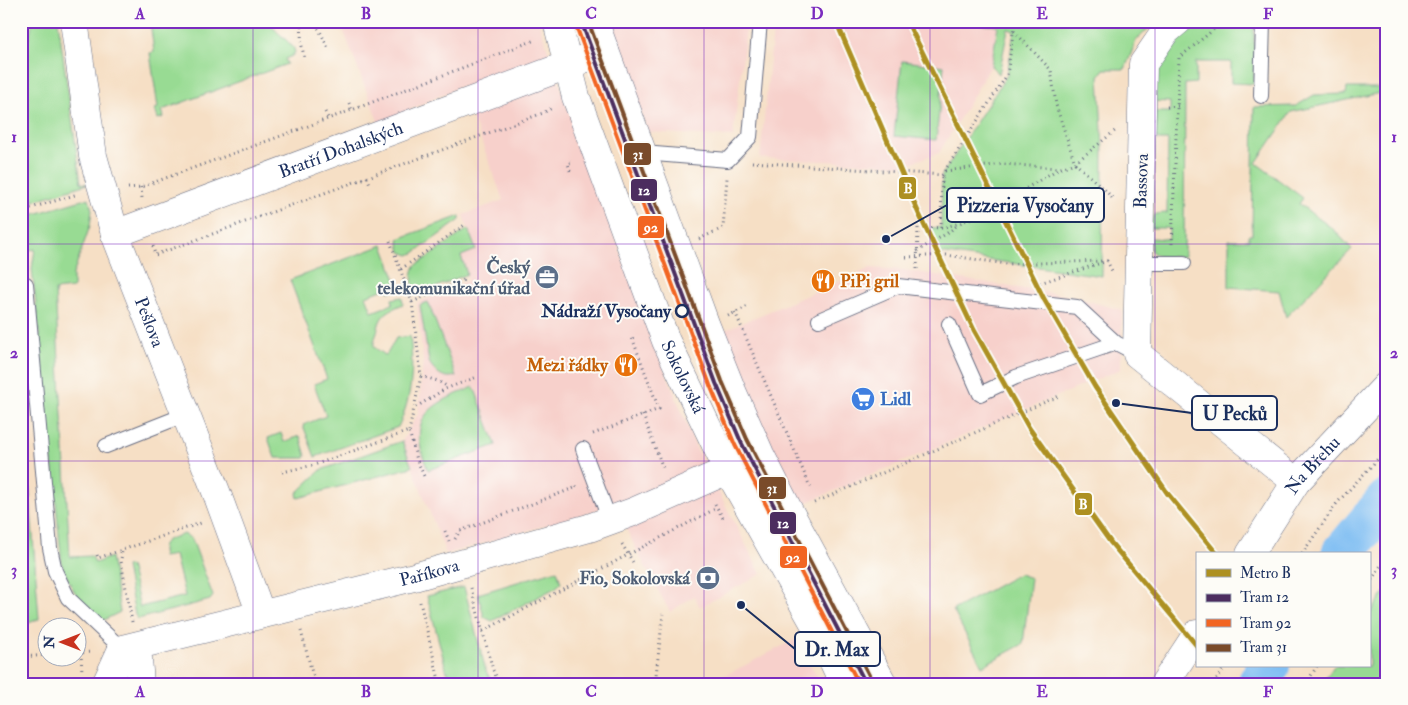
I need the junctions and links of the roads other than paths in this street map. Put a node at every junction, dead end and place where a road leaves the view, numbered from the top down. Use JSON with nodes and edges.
{"nodes":[{"id":1,"x":74,"y":21,"type":"edge"},
{"id":2,"x":557,"y":21,"type":"edge"},
{"id":3,"x":594,"y":21,"type":"edge"},
{"id":4,"x":760,"y":21,"type":"edge"},
{"id":5,"x":1178,"y":21,"type":"edge"},
{"id":6,"x":1263,"y":21,"type":"edge"},
{"id":7,"x":606,"y":52,"type":"junction"},
{"id":8,"x":567,"y":66,"type":"junction"},
{"id":9,"x":1261,"y":96,"type":"dead end"},
{"id":10,"x":643,"y":153,"type":"junction"},
{"id":11,"x":115,"y":234,"type":"junction"},
{"id":12,"x":1139,"y":263,"type":"junction"},
{"id":13,"x":1178,"y":263,"type":"road end"},
{"id":14,"x":21,"y":285,"type":"edge"},
{"id":15,"x":819,"y":320,"type":"dead end"},
{"id":16,"x":949,"y":324,"type":"dead end"},
{"id":17,"x":1126,"y":348,"type":"junction"},
{"id":18,"x":1387,"y":385,"type":"edge"},
{"id":19,"x":187,"y":414,"type":"junction"},
{"id":20,"x":106,"y":446,"type":"dead end"},
{"id":21,"x":583,"y":449,"type":"dead end"},
{"id":22,"x":728,"y":470,"type":"junction"},
{"id":23,"x":1296,"y":482,"type":"junction"},
{"id":24,"x":610,"y":521,"type":"junction"},
{"id":25,"x":1251,"y":552,"type":"edge"},
{"id":26,"x":261,"y":614,"type":"junction"},
{"id":27,"x":1196,"y":636,"type":"edge"},
{"id":28,"x":131,"y":640,"type":"junction"},
{"id":29,"x":94,"y":680,"type":"edge"},
{"id":30,"x":140,"y":684,"type":"edge"},
{"id":31,"x":844,"y":684,"type":"edge"},
{"id":32,"x":882,"y":684,"type":"edge"},
{"id":33,"x":1164,"y":684,"type":"edge"}],
"edges":[{"from":1,"to":11,"type":"street","name":"Pešlova"},
{"from":2,"to":8,"type":"street","name":"Sokolovská"},
{"from":3,"to":7,"type":"street"},
{"from":4,"to":10,"type":"lane"},
{"from":5,"to":12,"type":"street","name":"Bassova"},
{"from":6,"to":9,"type":"lane"},
{"from":7,"to":8,"type":"street","name":"Bratří Dohalských"},
{"from":7,"to":10,"type":"street"},
{"from":8,"to":11,"type":"street","name":"Bratří Dohalských"},
{"from":8,"to":22,"type":"street","name":"Sokolovská"},
{"from":10,"to":32,"type":"street"},
{"from":11,"to":19,"type":"street","name":"Pešlova"},
{"from":12,"to":13,"type":"lane"},
{"from":12,"to":17,"type":"street","name":"Bassova"},
{"from":14,"to":28,"type":"lane"},
{"from":15,"to":17,"type":"lane"},
{"from":16,"to":17,"type":"lane"},
{"from":17,"to":23,"type":"street"},
{"from":18,"to":23,"type":"street","name":"Na Břehu"},
{"from":19,"to":20,"type":"lane"},
{"from":19,"to":26,"type":"street","name":"Pešlova"},
{"from":21,"to":24,"type":"lane"},
{"from":22,"to":24,"type":"street","name":"Paříkova"},
{"from":22,"to":31,"type":"street","name":"Sokolovská"},
{"from":23,"to":25,"type":"street","name":"Na Břehu"},
{"from":24,"to":26,"type":"street","name":"Paříkova"},
{"from":26,"to":28,"type":"street","name":"Paříkova"},
{"from":27,"to":33,"type":"street"},
{"from":28,"to":29,"type":"street"},
{"from":28,"to":30,"type":"street"}]}
